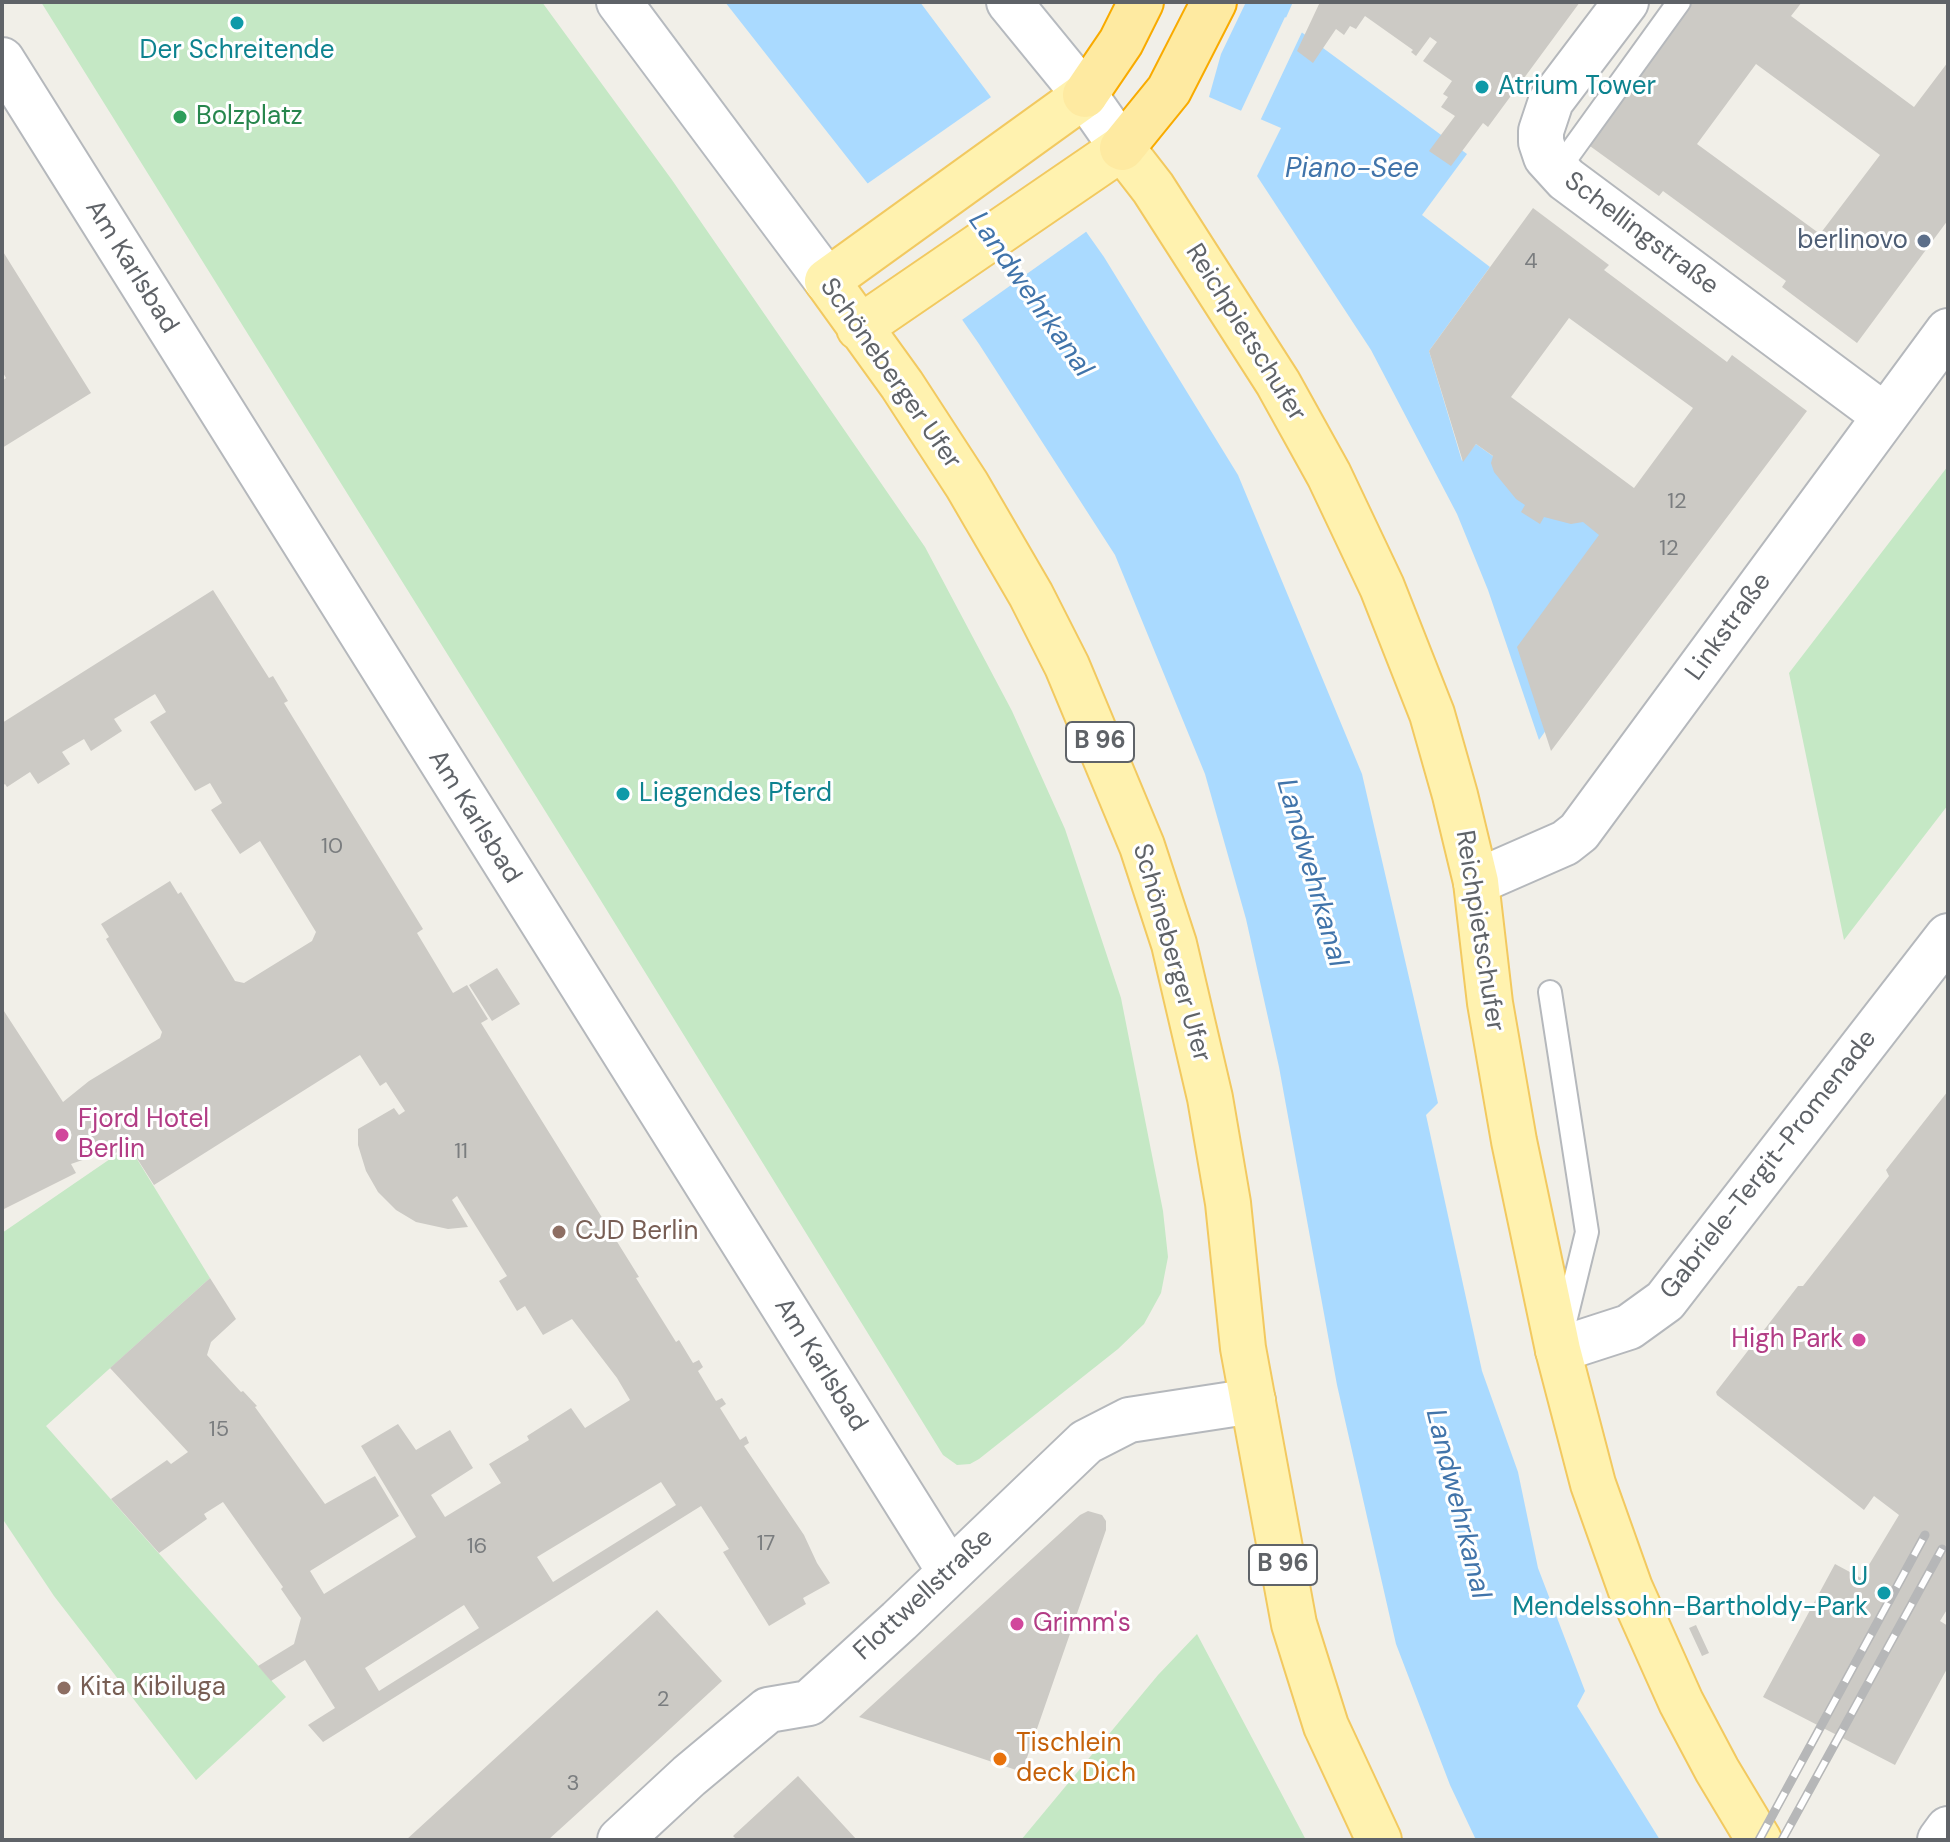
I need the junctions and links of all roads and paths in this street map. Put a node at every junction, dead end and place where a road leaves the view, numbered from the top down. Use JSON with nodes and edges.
{"nodes":[{"id":1,"x":619,"y":2,"type":"edge"},
{"id":2,"x":1009,"y":2,"type":"edge"},
{"id":3,"x":1141,"y":2,"type":"edge"},
{"id":4,"x":1214,"y":2,"type":"edge"},
{"id":5,"x":1626,"y":2,"type":"edge"},
{"id":6,"x":1679,"y":2,"type":"edge"},
{"id":7,"x":2,"y":60,"type":"edge"},
{"id":8,"x":1085,"y":95,"type":"junction"},
{"id":9,"x":1122,"y":148,"type":"junction"},
{"id":10,"x":1557,"y":171,"type":"junction"},
{"id":11,"x":827,"y":281,"type":"junction"},
{"id":12,"x":859,"y":328,"type":"junction"},
{"id":13,"x":1948,"y":331,"type":"edge"},
{"id":14,"x":1885,"y":416,"type":"junction"},
{"id":15,"x":1476,"y":882,"type":"junction"},
{"id":16,"x":1948,"y":936,"type":"edge"},
{"id":17,"x":1550,"y":992,"type":"dead end"},
{"id":18,"x":1558,"y":1350,"type":"junction"},
{"id":19,"x":1253,"y":1401,"type":"junction"},
{"id":20,"x":950,"y":1572,"type":"junction"},
{"id":21,"x":1948,"y":1829,"type":"edge"},
{"id":22,"x":620,"y":1840,"type":"edge"},
{"id":23,"x":1379,"y":1840,"type":"edge"},
{"id":24,"x":1759,"y":1840,"type":"edge"},
{"id":25,"x":1940,"y":1840,"type":"edge"}],
"edges":[{"from":1,"to":11,"type":"street","name":"Schöneberger Ufer"},
{"from":2,"to":8,"type":"street","name":"Reichpietschufer"},
{"from":3,"to":8,"type":"highway"},
{"from":4,"to":9,"type":"highway"},
{"from":5,"to":10,"type":"street","name":"Schellingstraße"},
{"from":6,"to":10,"type":"lane"},
{"from":7,"to":20,"type":"street","name":"Am Karlsbad"},
{"from":8,"to":9,"type":"street","name":"Reichpietschufer"},
{"from":8,"to":11,"type":"main road"},
{"from":9,"to":12,"type":"main road"},
{"from":9,"to":15,"type":"main road","name":"Reichpietschufer"},
{"from":10,"to":14,"type":"street","name":"Schellingstraße"},
{"from":11,"to":12,"type":"main road","name":"Schöneberger Ufer","number":"B 96"},
{"from":12,"to":19,"type":"main road","name":"Schöneberger Ufer","number":"B 96"},
{"from":13,"to":14,"type":"street","name":"Linkstraße"},
{"from":14,"to":15,"type":"street","name":"Linkstraße"},
{"from":15,"to":18,"type":"main road","name":"Reichpietschufer"},
{"from":16,"to":18,"type":"street","name":"Gabriele-Tergit-Promenade"},
{"from":17,"to":18,"type":"lane"},
{"from":18,"to":24,"type":"main road","name":"Reichpietschufer"},
{"from":19,"to":20,"type":"street","name":"Flottwellstraße"},
{"from":19,"to":23,"type":"main road","name":"Schöneberger Ufer","number":"B 96"},
{"from":20,"to":22,"type":"street","name":"Flottwellstraße"},
{"from":21,"to":25,"type":"street"}]}
